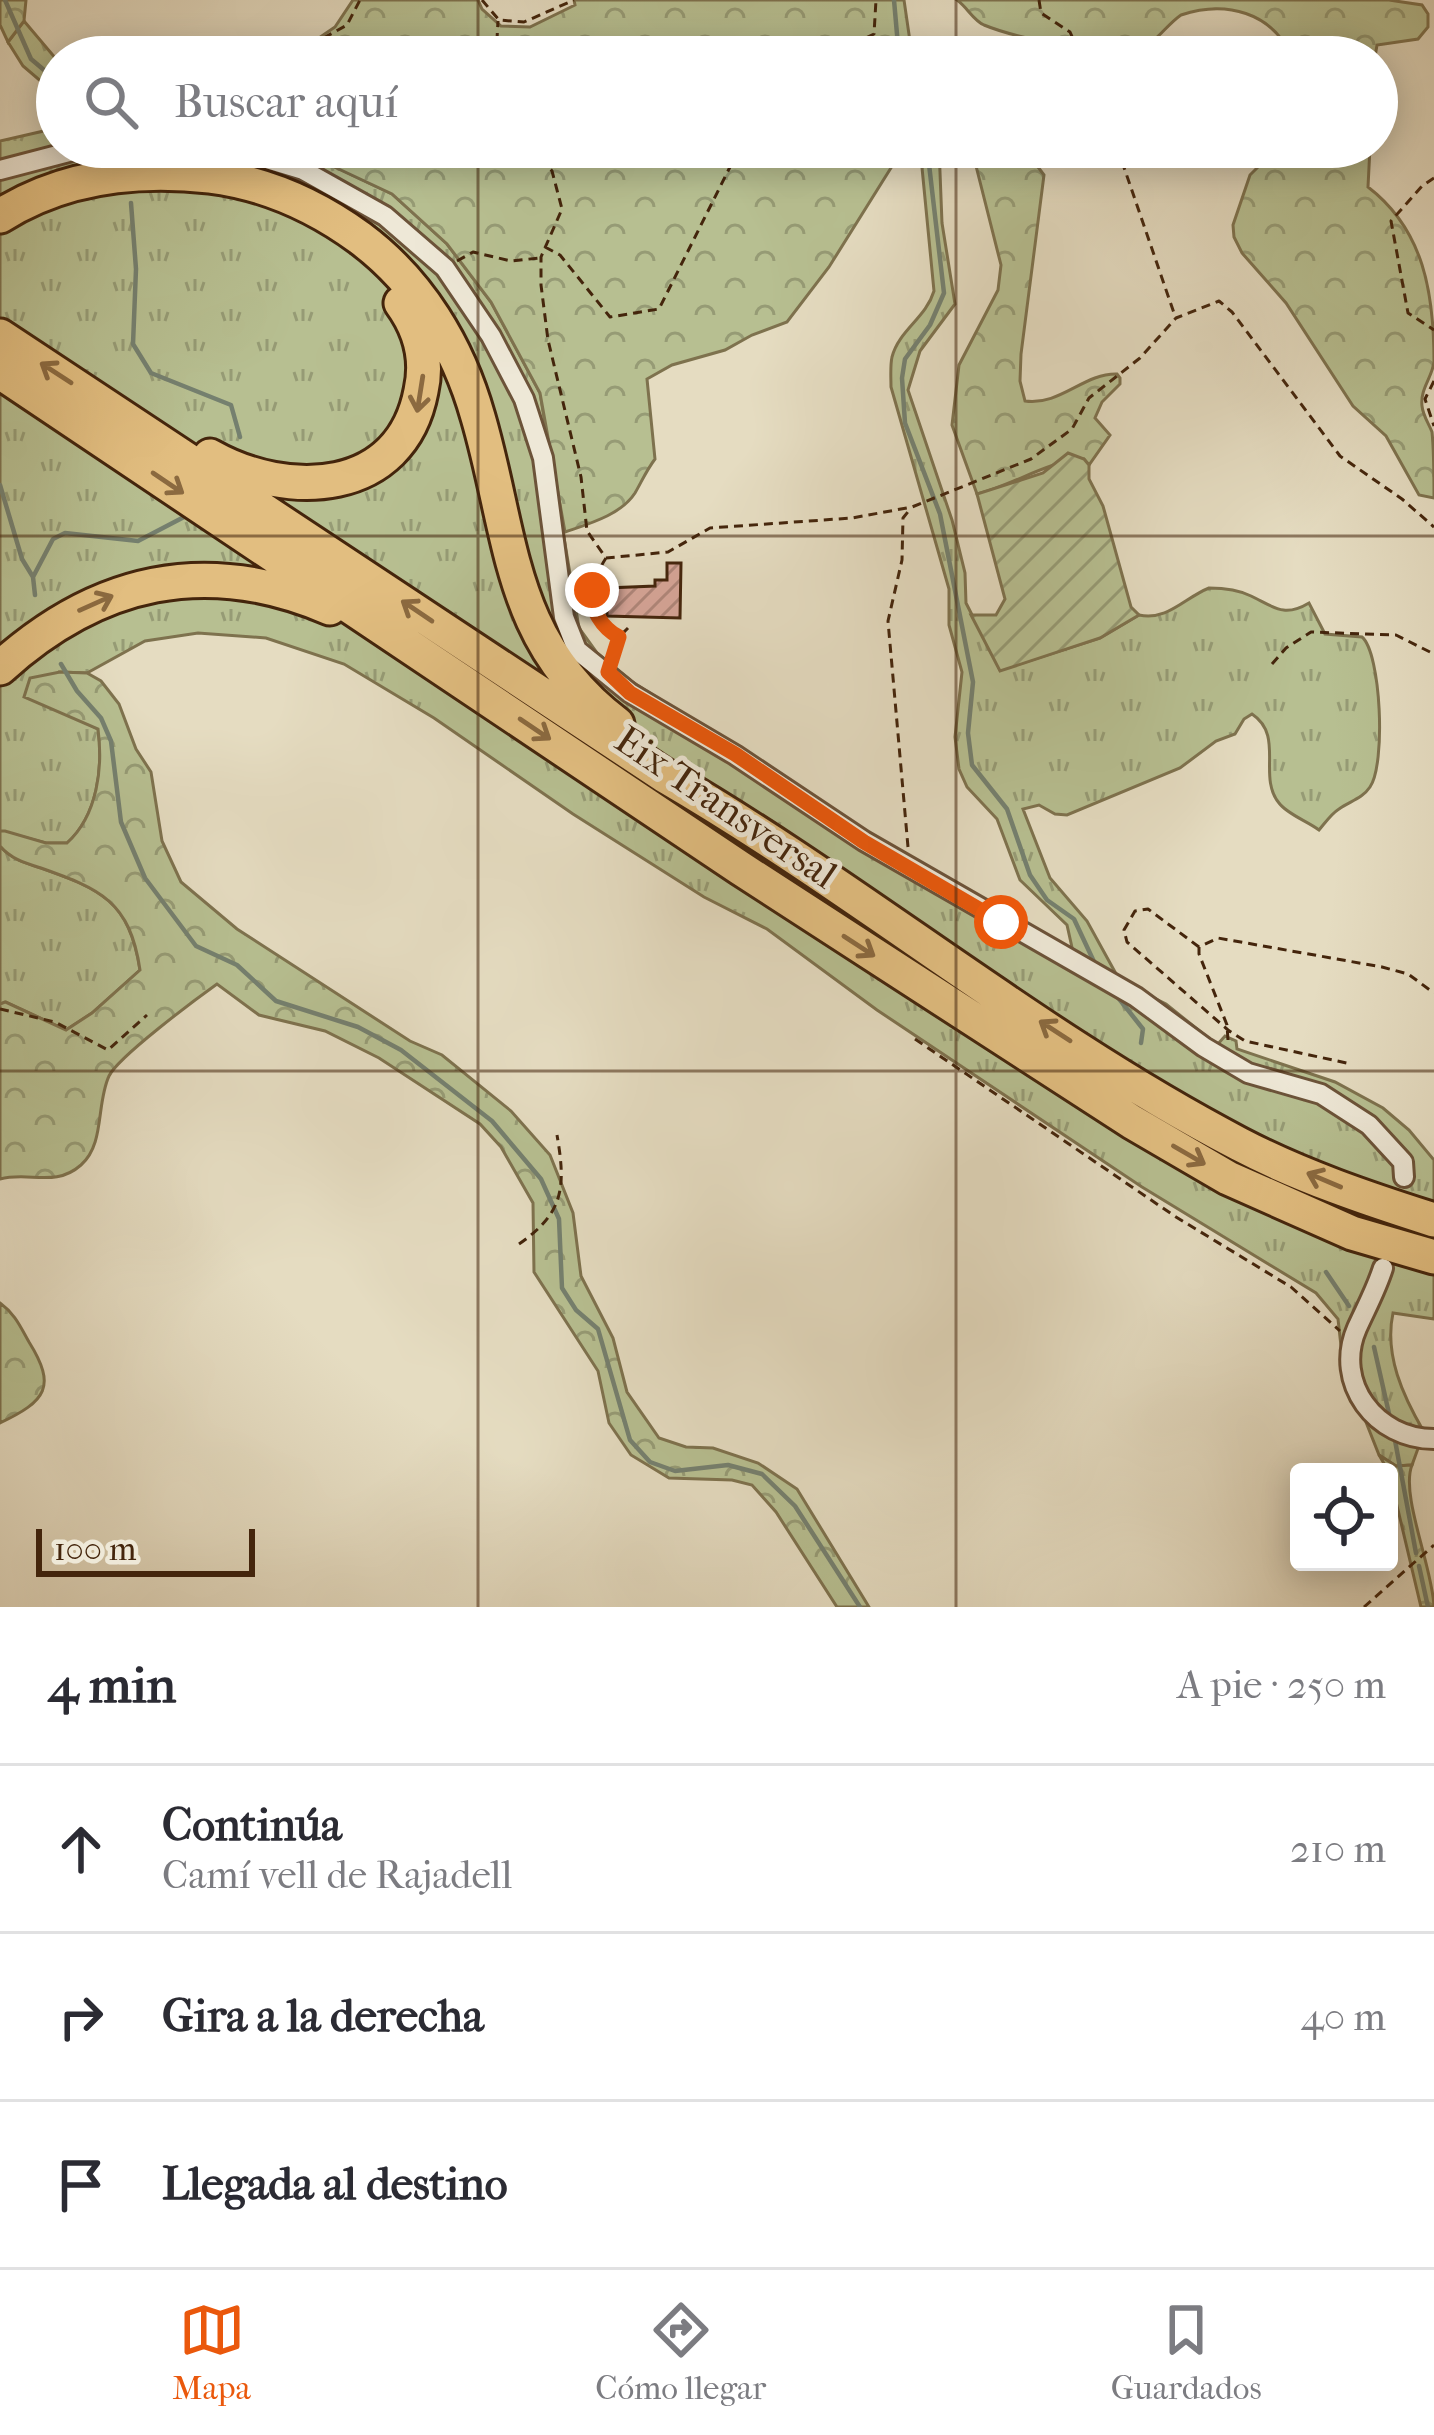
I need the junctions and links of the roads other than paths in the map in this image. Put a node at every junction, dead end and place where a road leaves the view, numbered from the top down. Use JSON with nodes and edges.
{"nodes":[{"id":1,"x":36,"y":161,"type":"edge"},
{"id":2,"x":296,"y":168,"type":"edge"},
{"id":3,"x":0,"y":170,"type":"edge"},
{"id":4,"x":0,"y":216,"type":"edge"},
{"id":5,"x":0,"y":236,"type":"edge"},
{"id":6,"x":0,"y":337,"type":"edge"},
{"id":7,"x":0,"y":372,"type":"edge"},
{"id":8,"x":127,"y":420,"type":"junction"},
{"id":9,"x":438,"y":664,"type":"junction"},
{"id":10,"x":0,"y":668,"type":"edge"},
{"id":11,"x":763,"y":833,"type":"junction"},
{"id":12,"x":1404,"y":1178,"type":"dead end"},
{"id":13,"x":1434,"y":1220,"type":"edge"},
{"id":14,"x":1434,"y":1257,"type":"edge"},
{"id":15,"x":1384,"y":1268,"type":"dead end"},
{"id":16,"x":1434,"y":1439,"type":"edge"}],
"edges":[{"from":1,"to":3,"type":"street"},
{"from":2,"to":12,"type":"street"},
{"from":4,"to":11,"type":"highway"},
{"from":5,"to":8,"type":"highway","one_way":true},
{"from":8,"to":6,"type":"highway","name":"Eix Transversal","one_way":true},
{"from":7,"to":9,"type":"highway","name":"Eix Transversal","one_way":true},
{"from":11,"to":8,"type":"highway","name":"Eix Transversal","one_way":true},
{"from":10,"to":9,"type":"highway","one_way":true},
{"from":9,"to":14,"type":"highway","name":"Eix Transversal","one_way":true},
{"from":13,"to":11,"type":"highway","name":"Eix Transversal","one_way":true},
{"from":15,"to":16,"type":"street"}]}
